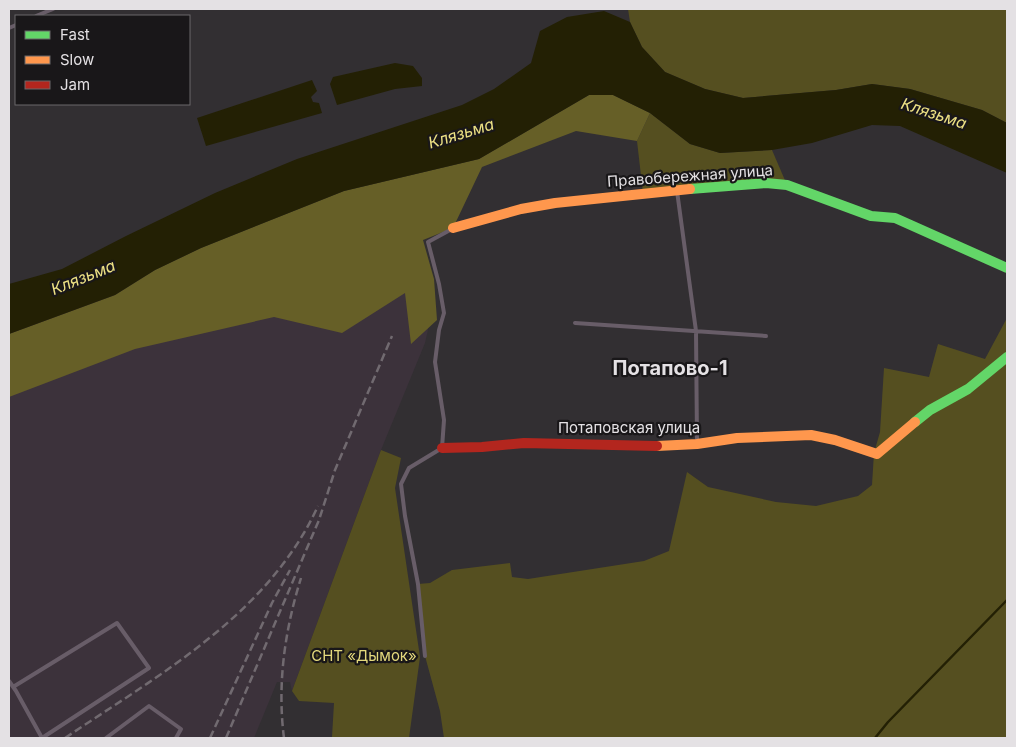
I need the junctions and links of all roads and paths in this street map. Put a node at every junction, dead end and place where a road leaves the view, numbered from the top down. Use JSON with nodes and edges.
{"nodes":[{"id":1,"x":53,"y":9,"type":"edge"},
{"id":2,"x":38,"y":15,"type":"edge"},
{"id":3,"x":677,"y":191,"type":"junction"},
{"id":4,"x":453,"y":228,"type":"joint"},
{"id":5,"x":1007,"y":268,"type":"edge"},
{"id":6,"x":576,"y":323,"type":"dead end"},
{"id":7,"x":696,"y":332,"type":"junction"},
{"id":8,"x":766,"y":336,"type":"dead end"},
{"id":9,"x":1007,"y":357,"type":"edge"},
{"id":10,"x":697,"y":444,"type":"junction"},
{"id":11,"x":442,"y":448,"type":"junction"},
{"id":12,"x":425,"y":656,"type":"dead end"},
{"id":13,"x":9,"y":681,"type":"edge"},
{"id":14,"x":13,"y":687,"type":"junction"},
{"id":15,"x":109,"y":737,"type":"edge"},
{"id":16,"x":42,"y":738,"type":"edge"},
{"id":17,"x":176,"y":738,"type":"edge"}],
"edges":[{"from":1,"to":2,"type":"lane"},
{"from":3,"to":4,"type":"street","name":"Правобережная улица"},
{"from":3,"to":5,"type":"street","name":"Правобережная улица"},
{"from":3,"to":7,"type":"lane"},
{"from":4,"to":11,"type":"lane"},
{"from":6,"to":7,"type":"lane"},
{"from":7,"to":8,"type":"lane"},
{"from":7,"to":10,"type":"lane"},
{"from":9,"to":10,"type":"street","name":"Потаповская улица"},
{"from":10,"to":11,"type":"street","name":"Потаповская улица"},
{"from":11,"to":12,"type":"lane"},
{"from":13,"to":14,"type":"lane"},
{"from":14,"to":16,"type":"lane"},
{"from":14,"to":16,"type":"lane"},
{"from":15,"to":17,"type":"lane"}]}
